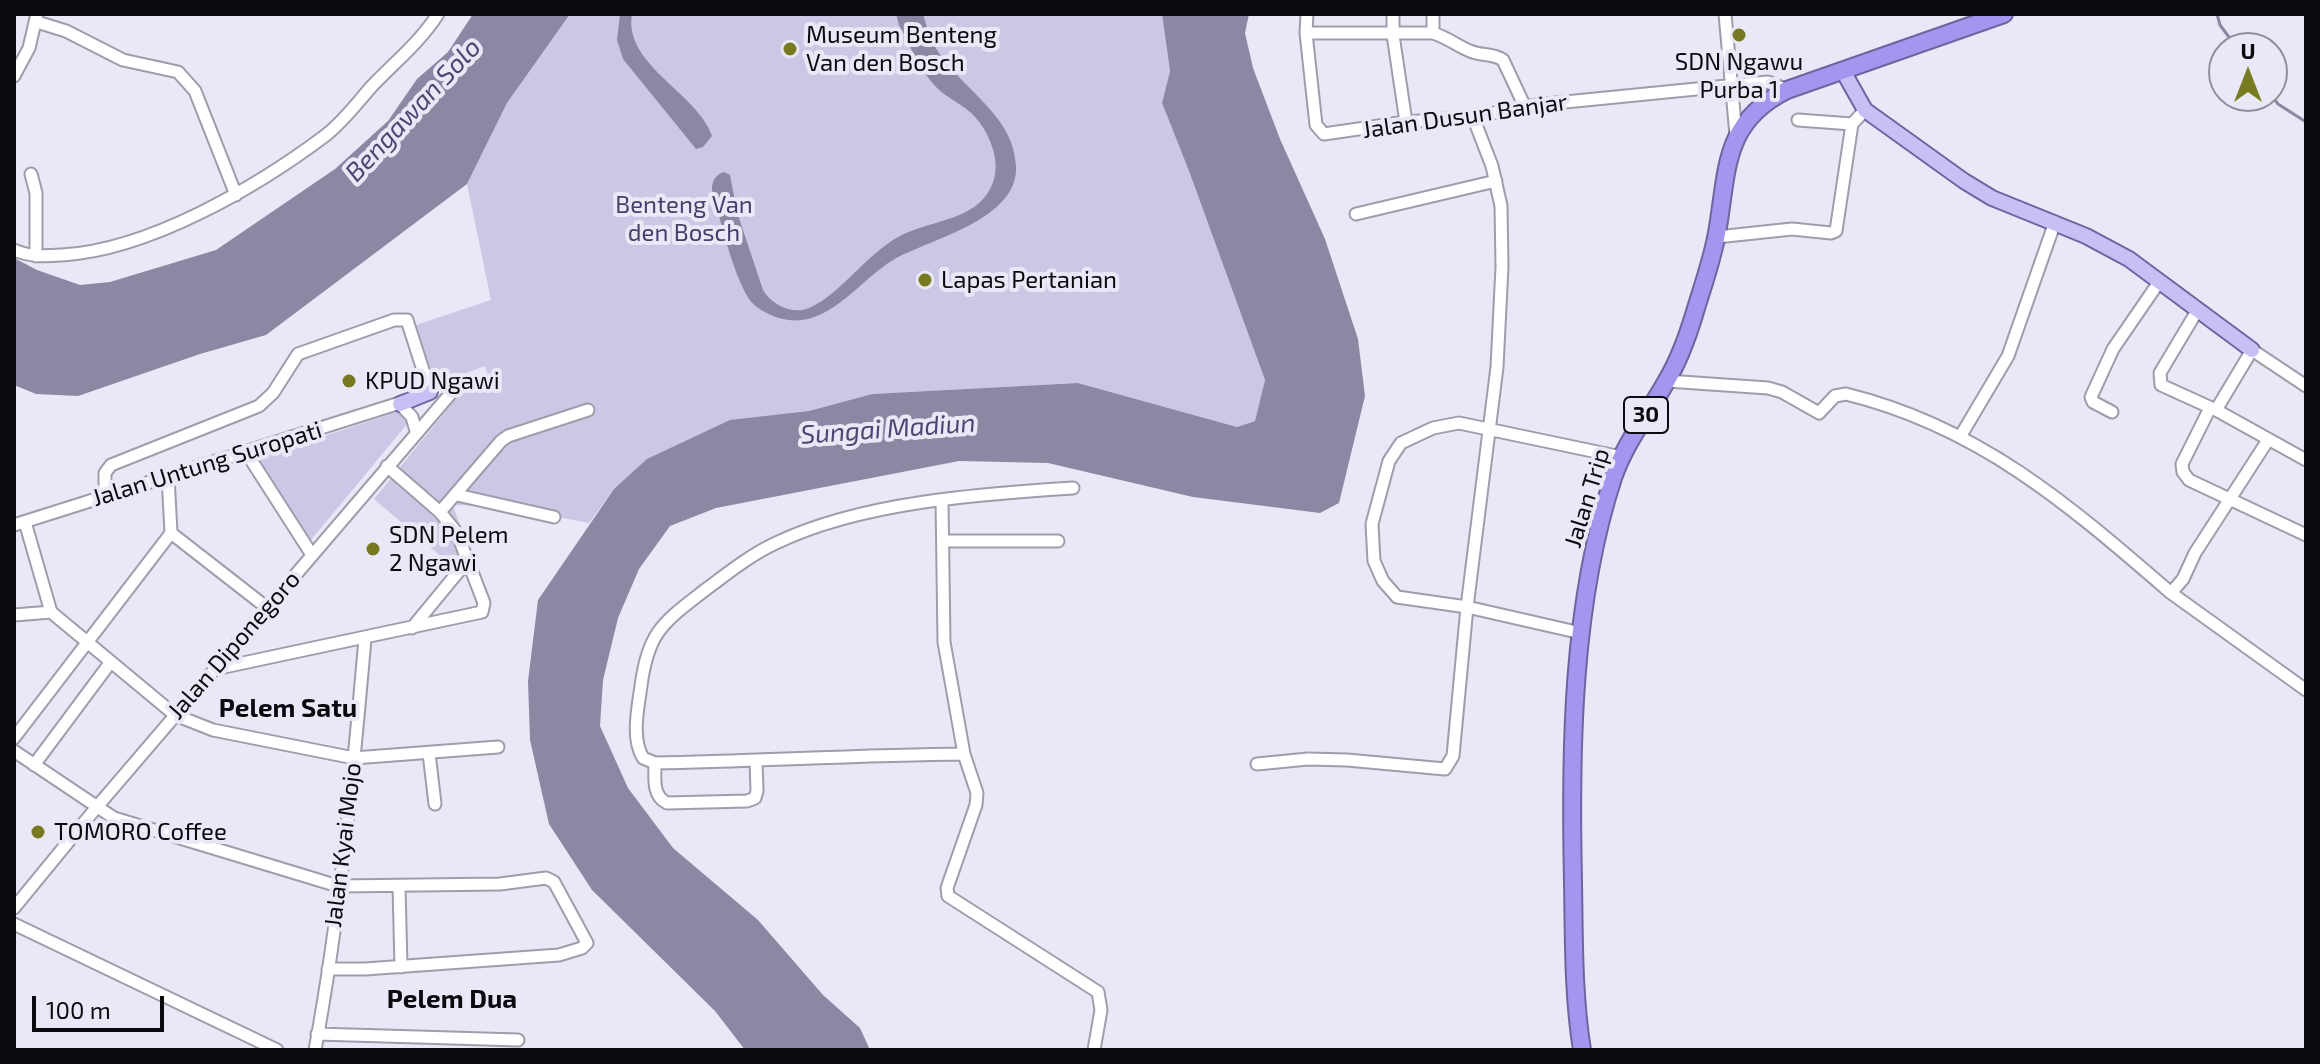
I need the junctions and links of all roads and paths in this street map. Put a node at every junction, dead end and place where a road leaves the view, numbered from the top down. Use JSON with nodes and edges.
{"nodes":[{"id":1,"x":438,"y":14,"type":"edge"},
{"id":2,"x":1307,"y":14,"type":"edge"},
{"id":3,"x":1393,"y":14,"type":"edge"},
{"id":4,"x":1433,"y":14,"type":"edge"},
{"id":5,"x":1725,"y":14,"type":"edge"},
{"id":6,"x":2004,"y":14,"type":"edge"},
{"id":7,"x":37,"y":18,"type":"edge"},
{"id":8,"x":1306,"y":33,"type":"junction"},
{"id":9,"x":1433,"y":33,"type":"junction"},
{"id":10,"x":1393,"y":35,"type":"junction"},
{"id":11,"x":1843,"y":71,"type":"junction"},
{"id":12,"x":14,"y":76,"type":"edge"},
{"id":13,"x":1730,"y":86,"type":"junction"},
{"id":14,"x":1787,"y":90,"type":"junction"},
{"id":15,"x":1525,"y":107,"type":"junction"},
{"id":16,"x":1865,"y":110,"type":"junction"},
{"id":17,"x":1473,"y":117,"type":"junction"},
{"id":18,"x":1798,"y":120,"type":"dead end"},
{"id":19,"x":1406,"y":122,"type":"junction"},
{"id":20,"x":1852,"y":124,"type":"junction"},
{"id":21,"x":1736,"y":135,"type":"junction"},
{"id":22,"x":31,"y":174,"type":"dead end"},
{"id":23,"x":1496,"y":181,"type":"junction"},
{"id":24,"x":236,"y":195,"type":"junction"},
{"id":25,"x":1356,"y":214,"type":"dead end"},
{"id":26,"x":2055,"y":222,"type":"junction"},
{"id":27,"x":1717,"y":237,"type":"junction"},
{"id":28,"x":14,"y":250,"type":"edge"},
{"id":29,"x":36,"y":256,"type":"junction"},
{"id":30,"x":2159,"y":282,"type":"junction"},
{"id":31,"x":2197,"y":311,"type":"junction"},
{"id":32,"x":2252,"y":350,"type":"junction"},
{"id":33,"x":1667,"y":381,"type":"junction"},
{"id":34,"x":458,"y":385,"type":"joint"},
{"id":35,"x":2306,"y":386,"type":"edge"},
{"id":36,"x":430,"y":392,"type":"junction"},
{"id":37,"x":400,"y":404,"type":"junction"},
{"id":38,"x":2213,"y":409,"type":"junction"},
{"id":39,"x":588,"y":410,"type":"dead end"},
{"id":40,"x":2112,"y":412,"type":"dead end"},
{"id":41,"x":1490,"y":428,"type":"junction"},
{"id":42,"x":416,"y":431,"type":"junction"},
{"id":43,"x":1960,"y":437,"type":"junction"},
{"id":44,"x":2268,"y":440,"type":"junction"},
{"id":45,"x":246,"y":452,"type":"junction"},
{"id":46,"x":1621,"y":457,"type":"junction"},
{"id":47,"x":2306,"y":460,"type":"edge"},
{"id":48,"x":387,"y":466,"type":"junction"},
{"id":49,"x":168,"y":476,"type":"junction"},
{"id":50,"x":1073,"y":488,"type":"dead end"},
{"id":51,"x":457,"y":495,"type":"junction"},
{"id":52,"x":105,"y":496,"type":"junction"},
{"id":53,"x":942,"y":500,"type":"junction"},
{"id":54,"x":2230,"y":500,"type":"junction"},
{"id":55,"x":440,"y":512,"type":"junction"},
{"id":56,"x":554,"y":517,"type":"dead end"},
{"id":57,"x":19,"y":523,"type":"edge"},
{"id":58,"x":171,"y":533,"type":"junction"},
{"id":59,"x":2306,"y":535,"type":"edge"},
{"id":60,"x":943,"y":541,"type":"junction"},
{"id":61,"x":1058,"y":541,"type":"dead end"},
{"id":62,"x":312,"y":555,"type":"junction"},
{"id":63,"x":468,"y":560,"type":"junction"},
{"id":64,"x":2171,"y":593,"type":"junction"},
{"id":65,"x":266,"y":607,"type":"junction"},
{"id":66,"x":1467,"y":607,"type":"junction"},
{"id":67,"x":51,"y":612,"type":"junction"},
{"id":68,"x":14,"y":615,"type":"edge"},
{"id":69,"x":412,"y":629,"type":"junction"},
{"id":70,"x":1581,"y":633,"type":"junction"},
{"id":71,"x":365,"y":639,"type":"junction"},
{"id":72,"x":87,"y":643,"type":"junction"},
{"id":73,"x":110,"y":663,"type":"junction"},
{"id":74,"x":214,"y":670,"type":"junction"},
{"id":75,"x":2306,"y":690,"type":"edge"},
{"id":76,"x":175,"y":715,"type":"junction"},
{"id":77,"x":14,"y":738,"type":"edge"},
{"id":78,"x":498,"y":747,"type":"dead end"},
{"id":79,"x":14,"y":751,"type":"edge"},
{"id":80,"x":429,"y":753,"type":"junction"},
{"id":81,"x":964,"y":754,"type":"junction"},
{"id":82,"x":354,"y":758,"type":"junction"},
{"id":83,"x":756,"y":761,"type":"junction"},
{"id":84,"x":655,"y":763,"type":"junction"},
{"id":85,"x":1257,"y":764,"type":"dead end"},
{"id":86,"x":34,"y":765,"type":"junction"},
{"id":87,"x":435,"y":804,"type":"dead end"},
{"id":88,"x":96,"y":808,"type":"junction"},
{"id":89,"x":338,"y":886,"type":"junction"},
{"id":90,"x":399,"y":886,"type":"junction"},
{"id":91,"x":14,"y":908,"type":"edge"},
{"id":92,"x":14,"y":924,"type":"edge"},
{"id":93,"x":401,"y":967,"type":"junction"},
{"id":94,"x":328,"y":969,"type":"junction"},
{"id":95,"x":317,"y":1034,"type":"junction"},
{"id":96,"x":518,"y":1040,"type":"dead end"},
{"id":97,"x":277,"y":1050,"type":"edge"},
{"id":98,"x":315,"y":1050,"type":"edge"},
{"id":99,"x":1094,"y":1050,"type":"edge"},
{"id":100,"x":1582,"y":1050,"type":"edge"}],
"edges":[{"from":1,"to":24,"type":"street"},
{"from":2,"to":8,"type":"street","name":"Jalan Dusun Banjar"},
{"from":3,"to":10,"type":"street"},
{"from":4,"to":9,"type":"street"},
{"from":5,"to":13,"type":"street"},
{"from":6,"to":11,"type":"highway","name":"Jalan Trip","number":"30"},
{"from":7,"to":12,"type":"street"},
{"from":7,"to":24,"type":"street"},
{"from":8,"to":10,"type":"street"},
{"from":8,"to":19,"type":"street","name":"Jalan Dusun Banjar"},
{"from":9,"to":10,"type":"street"},
{"from":9,"to":15,"type":"street"},
{"from":10,"to":19,"type":"street"},
{"from":11,"to":14,"type":"highway","name":"Jalan Trip","number":"30"},
{"from":11,"to":16,"type":"main road"},
{"from":13,"to":14,"type":"street","name":"Jalan Dusun Banjar"},
{"from":13,"to":15,"type":"street","name":"Jalan Dusun Banjar"},
{"from":13,"to":21,"type":"street"},
{"from":14,"to":21,"type":"highway","name":"Jalan Trip","number":"30"},
{"from":15,"to":17,"type":"street","name":"Jalan Dusun Banjar"},
{"from":16,"to":20,"type":"street"},
{"from":16,"to":26,"type":"main road"},
{"from":17,"to":19,"type":"street","name":"Jalan Dusun Banjar"},
{"from":17,"to":23,"type":"street"},
{"from":18,"to":20,"type":"street"},
{"from":20,"to":27,"type":"street"},
{"from":21,"to":27,"type":"highway","name":"Jalan Trip","number":"30"},
{"from":22,"to":29,"type":"street"},
{"from":23,"to":25,"type":"street"},
{"from":23,"to":41,"type":"street"},
{"from":24,"to":29,"type":"street"},
{"from":26,"to":30,"type":"main road"},
{"from":26,"to":43,"type":"street"},
{"from":27,"to":33,"type":"highway","name":"Jalan Trip","number":"30"},
{"from":28,"to":29,"type":"street"},
{"from":30,"to":31,"type":"main road"},
{"from":30,"to":40,"type":"street"},
{"from":31,"to":32,"type":"main road"},
{"from":31,"to":38,"type":"street"},
{"from":32,"to":35,"type":"street"},
{"from":32,"to":38,"type":"street"},
{"from":33,"to":43,"type":"street"},
{"from":33,"to":46,"type":"highway","name":"Jalan Trip","number":"30"},
{"from":34,"to":36,"type":"street","name":"Jalan Untung Suropati"},
{"from":34,"to":42,"type":"street","name":"Jalan Diponegoro"},
{"from":36,"to":37,"type":"main road","name":"Jalan Untung Suropati"},
{"from":36,"to":52,"type":"street"},
{"from":37,"to":42,"type":"street"},
{"from":37,"to":45,"type":"street","name":"Jalan Untung Suropati"},
{"from":38,"to":44,"type":"street"},
{"from":38,"to":54,"type":"street"},
{"from":39,"to":51,"type":"street"},
{"from":41,"to":46,"type":"street"},
{"from":41,"to":66,"type":"street"},
{"from":41,"to":66,"type":"street"},
{"from":42,"to":48,"type":"street","name":"Jalan Diponegoro"},
{"from":43,"to":64,"type":"street"},
{"from":44,"to":47,"type":"street"},
{"from":44,"to":54,"type":"street"},
{"from":45,"to":49,"type":"street","name":"Jalan Untung Suropati"},
{"from":45,"to":62,"type":"street"},
{"from":46,"to":70,"type":"highway","name":"Jalan Trip","number":"30"},
{"from":48,"to":55,"type":"street"},
{"from":48,"to":62,"type":"street","name":"Jalan Diponegoro"},
{"from":49,"to":52,"type":"street","name":"Jalan Untung Suropati"},
{"from":49,"to":58,"type":"street"},
{"from":50,"to":53,"type":"street"},
{"from":51,"to":55,"type":"street"},
{"from":51,"to":56,"type":"street"},
{"from":52,"to":57,"type":"street","name":"Jalan Untung Suropati"},
{"from":53,"to":60,"type":"street"},
{"from":53,"to":84,"type":"street"},
{"from":54,"to":59,"type":"street"},
{"from":54,"to":64,"type":"street"},
{"from":55,"to":63,"type":"street"},
{"from":57,"to":67,"type":"street"},
{"from":58,"to":65,"type":"street"},
{"from":58,"to":72,"type":"street"},
{"from":60,"to":61,"type":"street"},
{"from":60,"to":81,"type":"street"},
{"from":62,"to":65,"type":"street","name":"Jalan Diponegoro"},
{"from":63,"to":69,"type":"street"},
{"from":63,"to":69,"type":"street"},
{"from":64,"to":75,"type":"street"},
{"from":65,"to":74,"type":"street","name":"Jalan Diponegoro"},
{"from":66,"to":70,"type":"street"},
{"from":66,"to":85,"type":"street"},
{"from":67,"to":68,"type":"street"},
{"from":67,"to":72,"type":"street"},
{"from":69,"to":71,"type":"street"},
{"from":70,"to":100,"type":"highway","name":"Jalan Trip","number":"30"},
{"from":71,"to":74,"type":"street"},
{"from":71,"to":82,"type":"street","name":"Jalan Kyai Mojo"},
{"from":72,"to":73,"type":"street"},
{"from":72,"to":77,"type":"street"},
{"from":73,"to":76,"type":"street"},
{"from":73,"to":86,"type":"street"},
{"from":74,"to":76,"type":"street","name":"Jalan Diponegoro"},
{"from":76,"to":82,"type":"street"},
{"from":76,"to":88,"type":"street","name":"Jalan Diponegoro"},
{"from":78,"to":80,"type":"street"},
{"from":79,"to":86,"type":"street"},
{"from":80,"to":82,"type":"street"},
{"from":80,"to":87,"type":"street"},
{"from":81,"to":83,"type":"street"},
{"from":81,"to":99,"type":"street"},
{"from":82,"to":89,"type":"street","name":"Jalan Kyai Mojo"},
{"from":83,"to":84,"type":"street"},
{"from":83,"to":84,"type":"street"},
{"from":86,"to":88,"type":"street"},
{"from":88,"to":89,"type":"street"},
{"from":88,"to":91,"type":"street","name":"Jalan Diponegoro"},
{"from":89,"to":90,"type":"street"},
{"from":89,"to":94,"type":"street","name":"Jalan Kyai Mojo"},
{"from":90,"to":93,"type":"street"},
{"from":90,"to":93,"type":"street"},
{"from":92,"to":97,"type":"street"},
{"from":93,"to":94,"type":"street"},
{"from":94,"to":95,"type":"street","name":"Jalan Kyai Mojo"},
{"from":95,"to":96,"type":"street"},
{"from":95,"to":98,"type":"street","name":"Jalan Kyai Mojo"}]}
